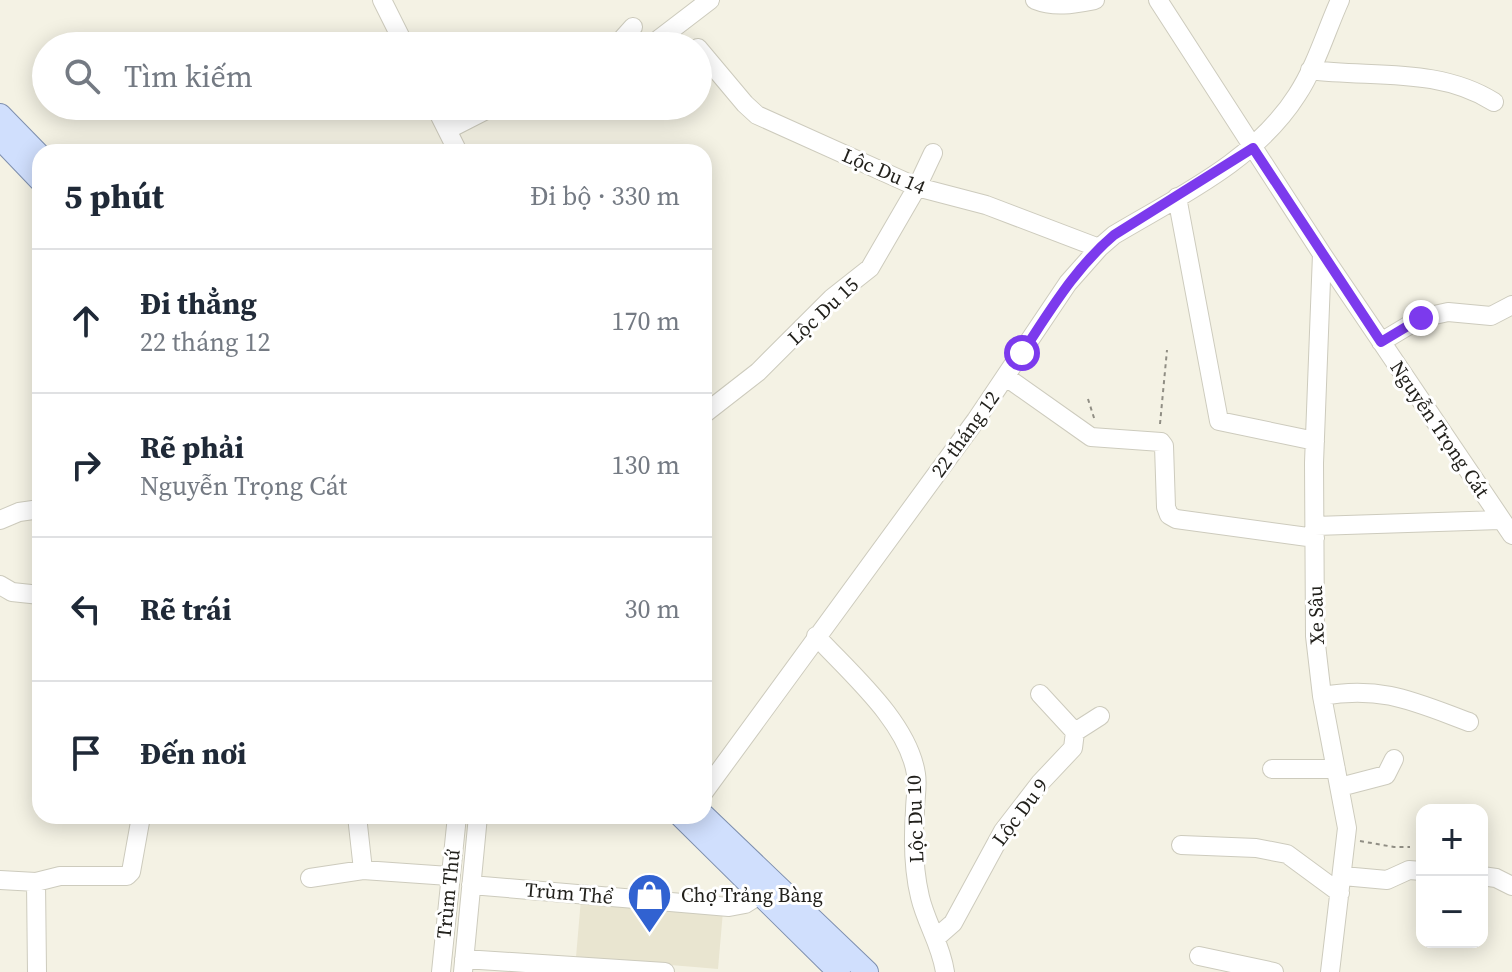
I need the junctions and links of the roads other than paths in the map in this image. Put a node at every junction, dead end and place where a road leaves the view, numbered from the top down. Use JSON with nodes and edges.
{"nodes":[{"id":1,"x":382,"y":0,"type":"edge"},
{"id":2,"x":710,"y":0,"type":"edge"},
{"id":3,"x":1035,"y":0,"type":"edge"},
{"id":4,"x":1095,"y":0,"type":"edge"},
{"id":5,"x":1158,"y":0,"type":"edge"},
{"id":6,"x":1340,"y":0,"type":"edge"},
{"id":7,"x":679,"y":25,"type":"junction"},
{"id":8,"x":633,"y":27,"type":"dead end"},
{"id":9,"x":398,"y":32,"type":"edge"},
{"id":10,"x":629,"y":32,"type":"edge"},
{"id":11,"x":669,"y":32,"type":"edge"},
{"id":12,"x":685,"y":32,"type":"edge"},
{"id":13,"x":712,"y":65,"type":"edge"},
{"id":14,"x":1310,"y":70,"type":"junction"},
{"id":15,"x":1494,"y":102,"type":"dead end"},
{"id":16,"x":0,"y":115,"type":"edge"},
{"id":17,"x":442,"y":120,"type":"edge"},
{"id":18,"x":467,"y":120,"type":"edge"},
{"id":19,"x":447,"y":130,"type":"junction"},
{"id":20,"x":0,"y":138,"type":"edge"},
{"id":21,"x":454,"y":144,"type":"edge"},
{"id":22,"x":32,"y":148,"type":"edge"},
{"id":23,"x":1253,"y":148,"type":"junction"},
{"id":24,"x":933,"y":153,"type":"dead end"},
{"id":25,"x":32,"y":172,"type":"edge"},
{"id":26,"x":917,"y":187,"type":"junction"},
{"id":27,"x":1177,"y":197,"type":"junction"},
{"id":28,"x":1099,"y":248,"type":"junction"},
{"id":29,"x":1322,"y":254,"type":"junction"},
{"id":30,"x":1512,"y":305,"type":"edge"},
{"id":31,"x":1381,"y":342,"type":"junction"},
{"id":32,"x":1006,"y":377,"type":"junction"},
{"id":33,"x":712,"y":408,"type":"edge"},
{"id":34,"x":1315,"y":441,"type":"junction"},
{"id":35,"x":32,"y":510,"type":"edge"},
{"id":36,"x":0,"y":520,"type":"edge"},
{"id":37,"x":1500,"y":520,"type":"junction"},
{"id":38,"x":1315,"y":532,"type":"junction"},
{"id":39,"x":1512,"y":535,"type":"edge"},
{"id":40,"x":0,"y":585,"type":"edge"},
{"id":41,"x":32,"y":594,"type":"edge"},
{"id":42,"x":816,"y":636,"type":"junction"},
{"id":43,"x":1040,"y":694,"type":"dead end"},
{"id":44,"x":1322,"y":696,"type":"junction"},
{"id":45,"x":1100,"y":716,"type":"dead end"},
{"id":46,"x":1469,"y":722,"type":"dead end"},
{"id":47,"x":1075,"y":732,"type":"junction"},
{"id":48,"x":1394,"y":759,"type":"dead end"},
{"id":49,"x":1271,"y":764,"type":"dead end"},
{"id":50,"x":1336,"y":771,"type":"junction"},
{"id":51,"x":712,"y":781,"type":"edge"},
{"id":52,"x":140,"y":824,"type":"edge"},
{"id":53,"x":358,"y":824,"type":"edge"},
{"id":54,"x":456,"y":824,"type":"edge"},
{"id":55,"x":477,"y":824,"type":"edge"},
{"id":56,"x":696,"y":824,"type":"edge"},
{"id":57,"x":697,"y":824,"type":"edge"},
{"id":58,"x":1181,"y":845,"type":"dead end"},
{"id":59,"x":363,"y":870,"type":"junction"},
{"id":60,"x":1416,"y":871,"type":"edge"},
{"id":61,"x":449,"y":876,"type":"junction"},
{"id":62,"x":1488,"y":877,"type":"edge"},
{"id":63,"x":310,"y":878,"type":"dead end"},
{"id":64,"x":0,"y":880,"type":"edge"},
{"id":65,"x":36,"y":882,"type":"junction"},
{"id":66,"x":471,"y":885,"type":"junction"},
{"id":67,"x":1342,"y":885,"type":"junction"},
{"id":68,"x":1512,"y":886,"type":"edge"},
{"id":69,"x":761,"y":894,"type":"junction"},
{"id":70,"x":937,"y":937,"type":"junction"},
{"id":71,"x":1199,"y":956,"type":"dead end"},
{"id":72,"x":463,"y":965,"type":"edge"},
{"id":73,"x":37,"y":972,"type":"edge"},
{"id":74,"x":441,"y":972,"type":"edge"},
{"id":75,"x":665,"y":972,"type":"edge"},
{"id":76,"x":839,"y":972,"type":"edge"},
{"id":77,"x":867,"y":972,"type":"edge"},
{"id":78,"x":945,"y":972,"type":"edge"},
{"id":79,"x":1274,"y":972,"type":"edge"},
{"id":80,"x":1330,"y":972,"type":"edge"}],
"edges":[{"from":1,"to":9,"type":"street"},
{"from":2,"to":7,"type":"street"},
{"from":3,"to":4,"type":"street"},
{"from":5,"to":23,"type":"street","name":"Nguyễn Trọng Cát"},
{"from":6,"to":14,"type":"street","name":"22 tháng 12"},
{"from":7,"to":11,"type":"street"},
{"from":7,"to":12,"type":"street","name":"Lộc Du 14"},
{"from":8,"to":10,"type":"street"},
{"from":13,"to":26,"type":"street","name":"Lộc Du 14"},
{"from":14,"to":15,"type":"street"},
{"from":14,"to":23,"type":"street","name":"22 tháng 12"},
{"from":16,"to":22,"type":"main road"},
{"from":17,"to":19,"type":"street"},
{"from":18,"to":19,"type":"street"},
{"from":19,"to":21,"type":"street"},
{"from":20,"to":25,"type":"main road"},
{"from":23,"to":27,"type":"street","name":"22 tháng 12"},
{"from":23,"to":29,"type":"street","name":"Nguyễn Trọng Cát"},
{"from":24,"to":26,"type":"street","name":"Lộc Du 15"},
{"from":26,"to":28,"type":"street","name":"Lộc Du 14"},
{"from":26,"to":33,"type":"street","name":"Lộc Du 15"},
{"from":27,"to":28,"type":"street","name":"22 tháng 12"},
{"from":27,"to":34,"type":"street"},
{"from":28,"to":32,"type":"street","name":"22 tháng 12"},
{"from":29,"to":31,"type":"street","name":"Nguyễn Trọng Cát"},
{"from":29,"to":34,"type":"street","name":"Xe Sâu"},
{"from":30,"to":31,"type":"street"},
{"from":31,"to":37,"type":"street","name":"Nguyễn Trọng Cát"},
{"from":32,"to":38,"type":"street"},
{"from":32,"to":42,"type":"street","name":"22 tháng 12"},
{"from":34,"to":38,"type":"street","name":"Xe Sâu"},
{"from":35,"to":36,"type":"street"},
{"from":37,"to":38,"type":"street"},
{"from":37,"to":39,"type":"street","name":"Nguyễn Trọng Cát"},
{"from":38,"to":44,"type":"street","name":"Xe Sâu"},
{"from":40,"to":41,"type":"street"},
{"from":42,"to":51,"type":"street","name":"22 tháng 12"},
{"from":42,"to":70,"type":"street","name":"Lộc Du 10"},
{"from":43,"to":47,"type":"street"},
{"from":44,"to":46,"type":"street"},
{"from":44,"to":50,"type":"street","name":"Xe Sâu"},
{"from":45,"to":47,"type":"street"},
{"from":47,"to":70,"type":"street","name":"Lộc Du 9"},
{"from":48,"to":50,"type":"street"},
{"from":49,"to":50,"type":"street"},
{"from":50,"to":67,"type":"street","name":"Xe Sâu"},
{"from":52,"to":65,"type":"street"},
{"from":53,"to":59,"type":"street"},
{"from":54,"to":61,"type":"street","name":"Trùm Thứ"},
{"from":55,"to":66,"type":"street"},
{"from":56,"to":69,"type":"main road"},
{"from":57,"to":77,"type":"main road"},
{"from":58,"to":67,"type":"street"},
{"from":59,"to":61,"type":"street"},
{"from":59,"to":63,"type":"street"},
{"from":60,"to":67,"type":"street"},
{"from":61,"to":74,"type":"street","name":"Trùm Thứ"},
{"from":62,"to":68,"type":"street"},
{"from":64,"to":65,"type":"street"},
{"from":65,"to":73,"type":"street"},
{"from":66,"to":69,"type":"street","name":"Trùm Thể"},
{"from":66,"to":72,"type":"street"},
{"from":67,"to":80,"type":"street","name":"Xe Sâu"},
{"from":69,"to":76,"type":"main road"},
{"from":70,"to":78,"type":"street","name":"Lộc Du 10"},
{"from":71,"to":79,"type":"street"},
{"from":72,"to":75,"type":"street"}]}
